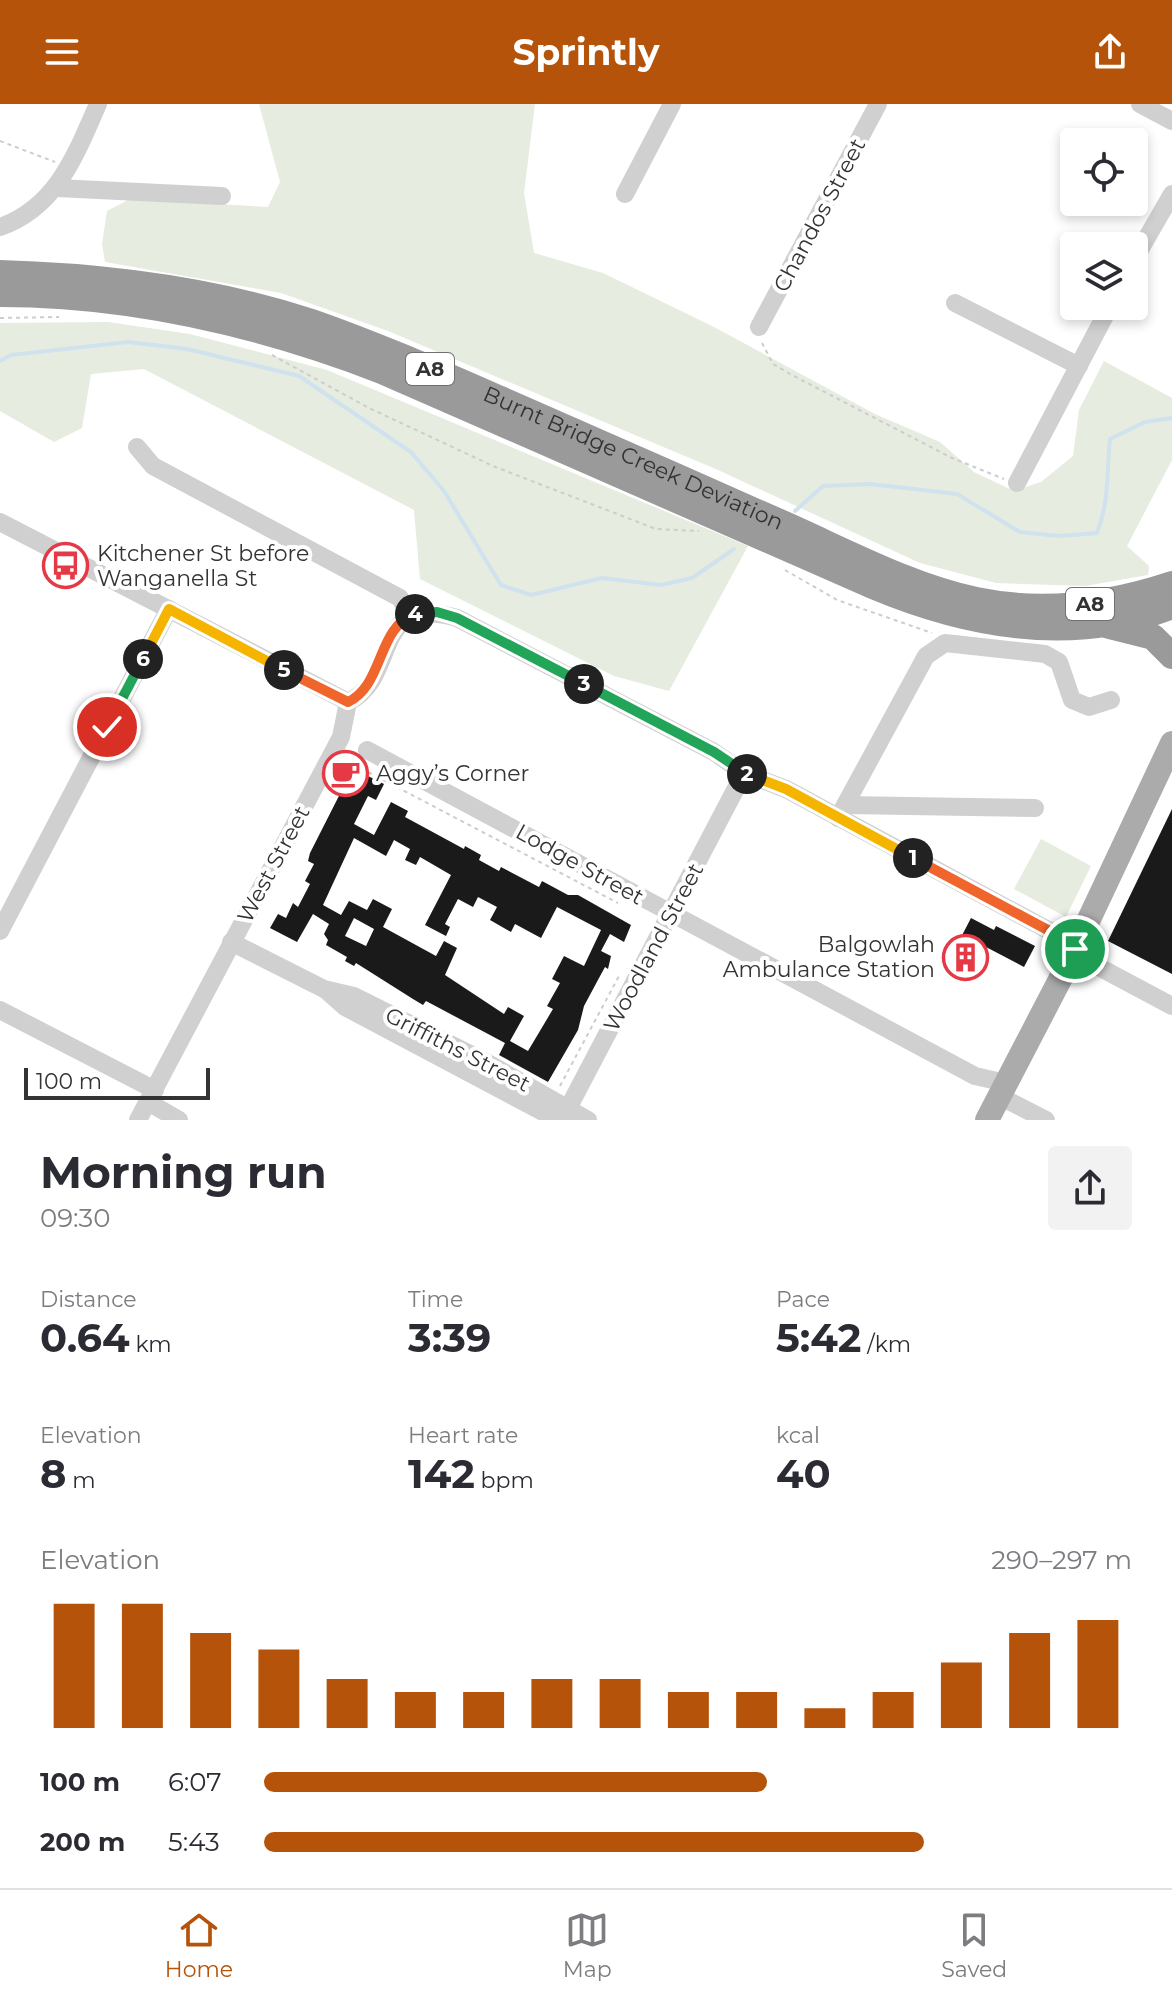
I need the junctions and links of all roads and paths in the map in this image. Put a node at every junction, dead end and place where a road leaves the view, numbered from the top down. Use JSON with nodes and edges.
{"nodes":[{"id":1,"x":98,"y":104,"type":"edge"},
{"id":2,"x":672,"y":104,"type":"edge"},
{"id":3,"x":878,"y":104,"type":"edge"},
{"id":4,"x":1150,"y":106,"type":"edge"},
{"id":5,"x":1172,"y":121,"type":"edge"},
{"id":6,"x":0,"y":141,"type":"edge"},
{"id":7,"x":70,"y":168,"type":"junction"},
{"id":8,"x":57,"y":188,"type":"junction"},
{"id":9,"x":625,"y":194,"type":"dead end"},
{"id":10,"x":1172,"y":194,"type":"edge"},
{"id":11,"x":222,"y":196,"type":"dead end"},
{"id":12,"x":0,"y":227,"type":"edge"},
{"id":13,"x":1148,"y":236,"type":"edge"},
{"id":14,"x":0,"y":273,"type":"edge"},
{"id":15,"x":0,"y":294,"type":"edge"},
{"id":16,"x":955,"y":303,"type":"dead end"},
{"id":17,"x":70,"y":316,"type":"dead end"},
{"id":18,"x":0,"y":318,"type":"edge"},
{"id":19,"x":1103,"y":320,"type":"edge"},
{"id":20,"x":759,"y":327,"type":"joint"},
{"id":21,"x":272,"y":355,"type":"dead end"},
{"id":22,"x":1079,"y":366,"type":"junction"},
{"id":23,"x":137,"y":447,"type":"dead end"},
{"id":24,"x":1017,"y":483,"type":"joint"},
{"id":25,"x":0,"y":522,"type":"edge"},
{"id":26,"x":707,"y":532,"type":"dead end"},
{"id":27,"x":776,"y":565,"type":"dead end"},
{"id":28,"x":1172,"y":584,"type":"edge"},
{"id":29,"x":1172,"y":606,"type":"edge"},
{"id":30,"x":169,"y":609,"type":"junction"},
{"id":31,"x":410,"y":616,"type":"junction"},
{"id":32,"x":1100,"y":624,"type":"junction"},
{"id":33,"x":936,"y":635,"type":"dead end"},
{"id":34,"x":1172,"y":656,"type":"edge"},
{"id":35,"x":1111,"y":700,"type":"dead end"},
{"id":36,"x":348,"y":702,"type":"junction"},
{"id":37,"x":1172,"y":743,"type":"edge"},
{"id":38,"x":367,"y":750,"type":"dead end"},
{"id":39,"x":345,"y":760,"type":"dead end"},
{"id":40,"x":744,"y":773,"type":"junction"},
{"id":41,"x":1035,"y":808,"type":"dead end"},
{"id":42,"x":842,"y":812,"type":"junction"},
{"id":43,"x":621,"y":905,"type":"dead end"},
{"id":44,"x":670,"y":913,"type":"junction"},
{"id":45,"x":0,"y":931,"type":"edge"},
{"id":46,"x":231,"y":942,"type":"junction"},
{"id":47,"x":1075,"y":949,"type":"junction"},
{"id":48,"x":621,"y":972,"type":"dead end"},
{"id":49,"x":1172,"y":1006,"type":"edge"},
{"id":50,"x":0,"y":1010,"type":"edge"},
{"id":51,"x":1003,"y":1090,"type":"junction"},
{"id":52,"x":151,"y":1096,"type":"junction"},
{"id":53,"x":561,"y":1112,"type":"edge"},
{"id":54,"x":138,"y":1120,"type":"edge"},
{"id":55,"x":179,"y":1120,"type":"edge"},
{"id":56,"x":588,"y":1120,"type":"edge"},
{"id":57,"x":987,"y":1120,"type":"edge"},
{"id":58,"x":1046,"y":1120,"type":"edge"}],
"edges":[{"from":1,"to":7,"type":"street"},
{"from":2,"to":9,"type":"street"},
{"from":3,"to":20,"type":"street","name":"Chandos Street"},
{"from":4,"to":5,"type":"street"},
{"from":6,"to":7,"type":"path"},
{"from":7,"to":8,"type":"street"},
{"from":8,"to":11,"type":"street"},
{"from":8,"to":12,"type":"street"},
{"from":10,"to":13,"type":"street"},
{"from":14,"to":28,"type":"highway","name":"Burnt Bridge Creek Deviation","number":"A8"},
{"from":15,"to":32,"type":"highway","name":"Burnt Bridge Creek Deviation","number":"A8"},
{"from":16,"to":22,"type":"street"},
{"from":17,"to":18,"type":"path"},
{"from":19,"to":22,"type":"street"},
{"from":20,"to":24,"type":"path"},
{"from":21,"to":26,"type":"path"},
{"from":22,"to":24,"type":"street"},
{"from":23,"to":31,"type":"street"},
{"from":25,"to":30,"type":"street"},
{"from":27,"to":33,"type":"path"},
{"from":29,"to":32,"type":"highway","name":"Burnt Bridge Creek Deviation","number":"A8"},
{"from":30,"to":36,"type":"street"},
{"from":30,"to":45,"type":"street"},
{"from":31,"to":36,"type":"street","name":"West Street"},
{"from":31,"to":40,"type":"street"},
{"from":32,"to":34,"type":"highway"},
{"from":35,"to":42,"type":"street"},
{"from":36,"to":46,"type":"street","name":"West Street"},
{"from":37,"to":47,"type":"main road"},
{"from":38,"to":44,"type":"street","name":"Lodge Street"},
{"from":39,"to":43,"type":"path","name":"Lodge Street"},
{"from":40,"to":42,"type":"street"},
{"from":40,"to":44,"type":"street","name":"Woodland Street"},
{"from":41,"to":42,"type":"street"},
{"from":42,"to":47,"type":"street"},
{"from":44,"to":51,"type":"street","name":"Lodge Street"},
{"from":44,"to":53,"type":"street","name":"Woodland Street"},
{"from":46,"to":52,"type":"street","name":"West Street"},
{"from":46,"to":53,"type":"street","name":"Griffiths Street"},
{"from":47,"to":49,"type":"street"},
{"from":47,"to":51,"type":"main road"},
{"from":48,"to":53,"type":"path","name":"Woodland Street"},
{"from":50,"to":52,"type":"street"},
{"from":51,"to":57,"type":"main road"},
{"from":51,"to":58,"type":"street","name":"Lodge Street"},
{"from":52,"to":54,"type":"street","name":"West Street"},
{"from":52,"to":55,"type":"street"},
{"from":53,"to":56,"type":"street","name":"Griffiths Street"}]}
